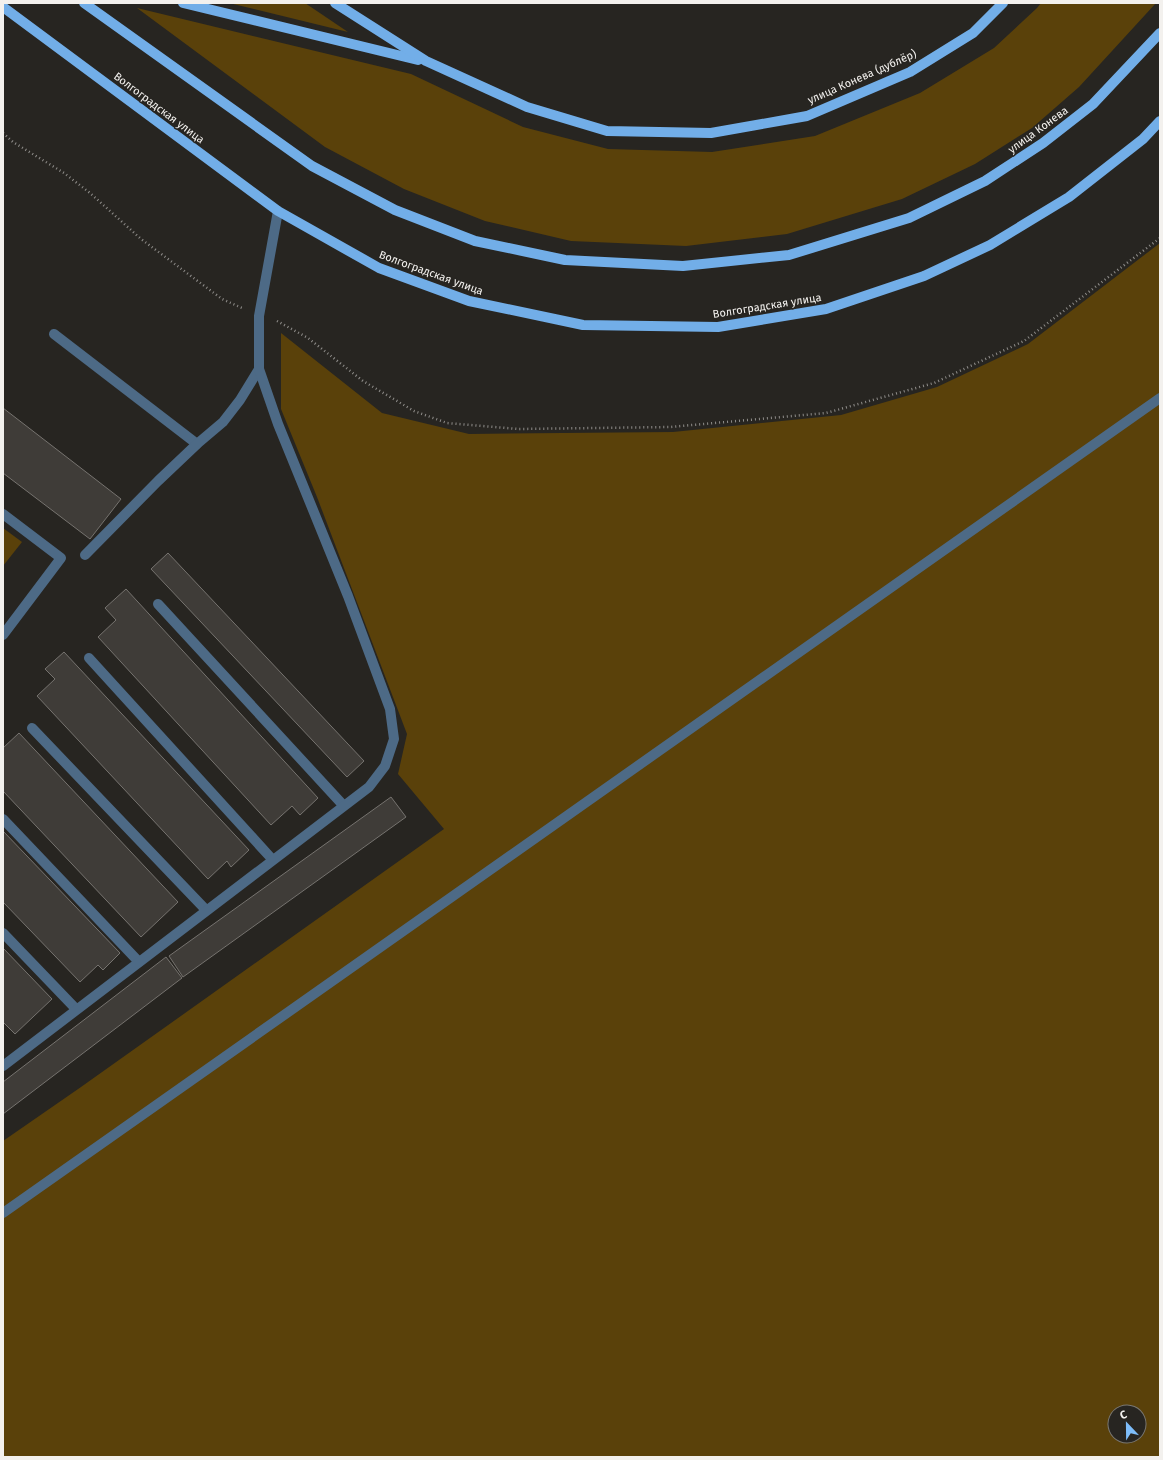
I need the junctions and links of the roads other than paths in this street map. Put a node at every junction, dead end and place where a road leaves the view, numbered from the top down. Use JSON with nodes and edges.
{"nodes":[{"id":1,"x":84,"y":3,"type":"edge"},
{"id":2,"x":183,"y":3,"type":"edge"},
{"id":3,"x":335,"y":3,"type":"edge"},
{"id":4,"x":1003,"y":3,"type":"edge"},
{"id":5,"x":3,"y":7,"type":"edge"},
{"id":6,"x":1160,"y":33,"type":"edge"},
{"id":7,"x":426,"y":61,"type":"junction"},
{"id":8,"x":1160,"y":121,"type":"edge"},
{"id":9,"x":278,"y":211,"type":"junction"},
{"id":10,"x":54,"y":334,"type":"dead end"},
{"id":11,"x":259,"y":368,"type":"junction"},
{"id":12,"x":1160,"y":398,"type":"edge"},
{"id":13,"x":197,"y":444,"type":"junction"},
{"id":14,"x":3,"y":514,"type":"edge"},
{"id":15,"x":85,"y":555,"type":"dead end"},
{"id":16,"x":158,"y":604,"type":"dead end"},
{"id":17,"x":3,"y":635,"type":"edge"},
{"id":18,"x":88,"y":658,"type":"dead end"},
{"id":19,"x":32,"y":728,"type":"dead end"},
{"id":20,"x":343,"y":805,"type":"junction"},
{"id":21,"x":3,"y":819,"type":"edge"},
{"id":22,"x":272,"y":859,"type":"junction"},
{"id":23,"x":206,"y":910,"type":"junction"},
{"id":24,"x":3,"y":933,"type":"edge"},
{"id":25,"x":139,"y":962,"type":"junction"},
{"id":26,"x":76,"y":1009,"type":"junction"},
{"id":27,"x":5,"y":1062,"type":"edge"},
{"id":28,"x":3,"y":1213,"type":"edge"}],
"edges":[{"from":1,"to":6,"type":"main road","name":"улица Конева"},
{"from":2,"to":7,"type":"main road"},
{"from":3,"to":7,"type":"main road"},
{"from":4,"to":7,"type":"main road","name":"улица Конева (дублёр)"},
{"from":5,"to":9,"type":"main road","name":"Волгоградская улица"},
{"from":8,"to":9,"type":"main road","name":"Волгоградская улица"},
{"from":9,"to":11,"type":"lane"},
{"from":10,"to":13,"type":"lane"},
{"from":11,"to":13,"type":"lane"},
{"from":11,"to":20,"type":"lane"},
{"from":12,"to":28,"type":"lane"},
{"from":13,"to":15,"type":"lane"},
{"from":14,"to":17,"type":"lane"},
{"from":16,"to":20,"type":"lane"},
{"from":18,"to":22,"type":"lane"},
{"from":19,"to":23,"type":"lane"},
{"from":20,"to":22,"type":"lane"},
{"from":21,"to":25,"type":"lane"},
{"from":22,"to":23,"type":"lane"},
{"from":23,"to":25,"type":"lane"},
{"from":24,"to":26,"type":"lane"},
{"from":25,"to":26,"type":"lane"},
{"from":26,"to":27,"type":"lane"}]}
